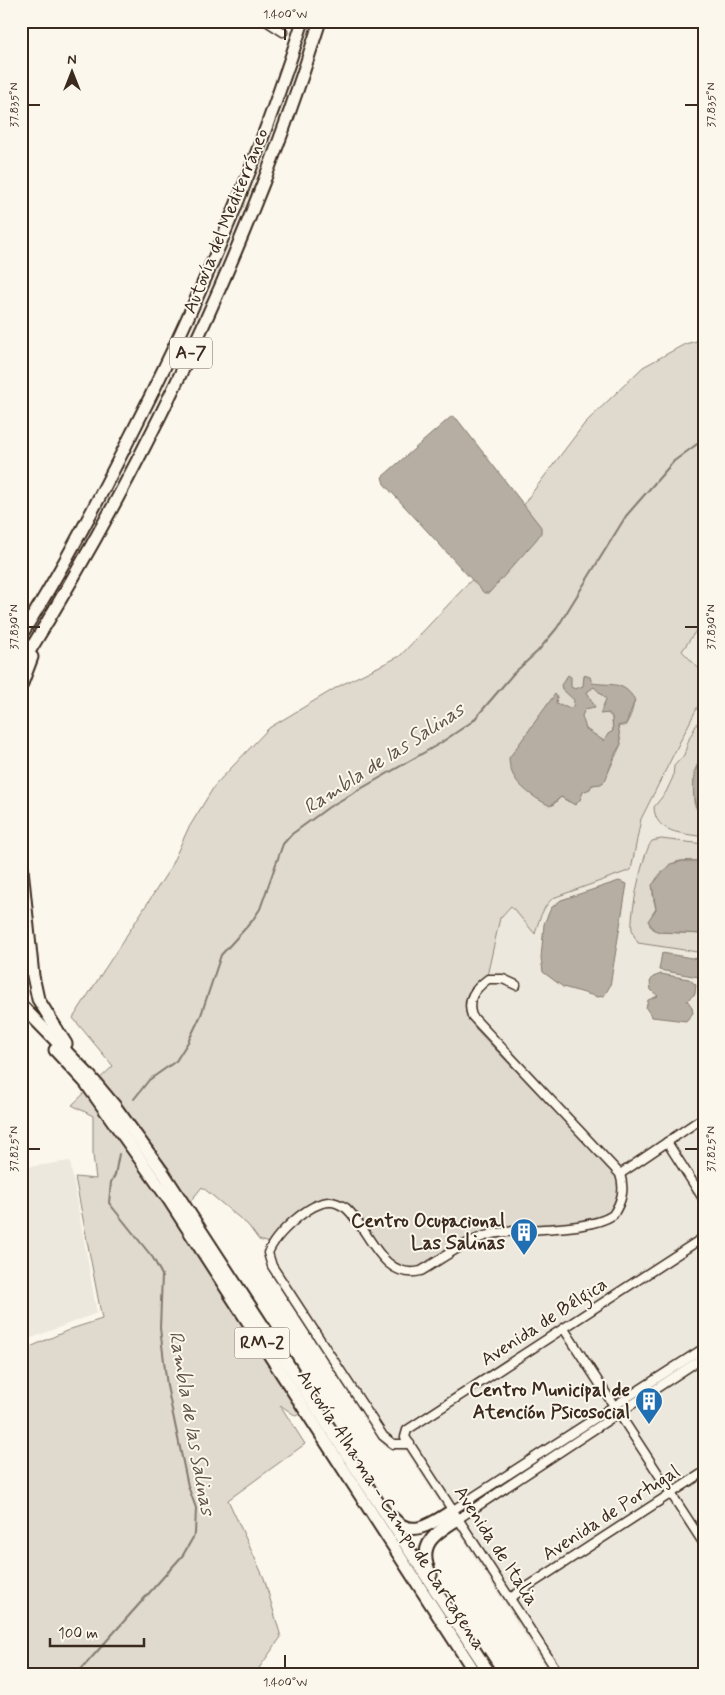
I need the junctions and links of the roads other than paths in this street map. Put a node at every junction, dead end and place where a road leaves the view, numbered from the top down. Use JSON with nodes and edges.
{"nodes":[{"id":1,"x":266,"y":21,"type":"edge"},
{"id":2,"x":303,"y":21,"type":"edge"},
{"id":3,"x":320,"y":21,"type":"edge"},
{"id":4,"x":283,"y":32,"type":"dead end"},
{"id":5,"x":118,"y":462,"type":"junction"},
{"id":6,"x":21,"y":624,"type":"edge"},
{"id":7,"x":21,"y":635,"type":"edge"},
{"id":8,"x":40,"y":636,"type":"junction"},
{"id":9,"x":21,"y":665,"type":"edge"},
{"id":10,"x":21,"y":686,"type":"edge"},
{"id":11,"x":21,"y":859,"type":"edge"},
{"id":12,"x":516,"y":985,"type":"dead end"},
{"id":13,"x":21,"y":1005,"type":"edge"},
{"id":14,"x":21,"y":1016,"type":"edge"},
{"id":15,"x":89,"y":1075,"type":"junction"},
{"id":16,"x":704,"y":1117,"type":"edge"},
{"id":17,"x":667,"y":1142,"type":"junction"},
{"id":18,"x":620,"y":1174,"type":"junction"},
{"id":19,"x":704,"y":1200,"type":"edge"},
{"id":20,"x":704,"y":1237,"type":"edge"},
{"id":21,"x":564,"y":1329,"type":"junction"},
{"id":22,"x":704,"y":1348,"type":"edge"},
{"id":23,"x":704,"y":1357,"type":"edge"},
{"id":24,"x":616,"y":1409,"type":"junction"},
{"id":25,"x":405,"y":1437,"type":"joint"},
{"id":26,"x":410,"y":1444,"type":"junction"},
{"id":27,"x":704,"y":1472,"type":"edge"},
{"id":28,"x":671,"y":1494,"type":"junction"},
{"id":29,"x":376,"y":1499,"type":"junction"},
{"id":30,"x":456,"y":1514,"type":"junction"},
{"id":31,"x":704,"y":1544,"type":"edge"},
{"id":32,"x":510,"y":1598,"type":"junction"},
{"id":33,"x":478,"y":1656,"type":"junction"},
{"id":34,"x":476,"y":1674,"type":"edge"},
{"id":35,"x":490,"y":1674,"type":"edge"},
{"id":36,"x":559,"y":1674,"type":"edge"}],
"edges":[{"from":1,"to":4,"type":"street"},
{"from":2,"to":5,"type":"highway","name":"Autovía del Mediterráneo","number":"A-7"},
{"from":3,"to":8,"type":"highway","name":"Autovía del Mediterráneo","number":"A-7"},
{"from":5,"to":6,"type":"highway"},
{"from":5,"to":7,"type":"highway","name":"Autovía del Mediterráneo","number":"A-7"},
{"from":8,"to":9,"type":"highway","name":"Autovía del Mediterráneo","number":"A-7"},
{"from":8,"to":10,"type":"highway"},
{"from":11,"to":15,"type":"highway"},
{"from":12,"to":18,"type":"street"},
{"from":13,"to":15,"type":"highway","number":"RM-2"},
{"from":14,"to":34,"type":"highway","name":"Autovía Alhama - Campo de Cartagena","number":"RM-2"},
{"from":15,"to":29,"type":"highway","name":"Autovía Alhama - Campo de Cartagena","number":"RM-2"},
{"from":16,"to":17,"type":"street"},
{"from":17,"to":18,"type":"street"},
{"from":17,"to":19,"type":"street"},
{"from":18,"to":26,"type":"street"},
{"from":20,"to":21,"type":"street","name":"Avenida de Bélgica"},
{"from":21,"to":24,"type":"street"},
{"from":21,"to":25,"type":"street","name":"Avenida de Bélgica"},
{"from":22,"to":24,"type":"street"},
{"from":23,"to":24,"type":"street"},
{"from":24,"to":28,"type":"street"},
{"from":24,"to":30,"type":"street"},
{"from":25,"to":26,"type":"street","name":"Avenida de Italia"},
{"from":26,"to":30,"type":"street","name":"Avenida de Italia"},
{"from":27,"to":28,"type":"street","name":"Avenida de Portugal"},
{"from":28,"to":31,"type":"street"},
{"from":28,"to":32,"type":"street","name":"Avenida de Portugal"},
{"from":29,"to":30,"type":"highway"},
{"from":29,"to":33,"type":"highway","name":"Autovía Alhama - Campo de Cartagena","number":"RM-2"},
{"from":30,"to":32,"type":"street","name":"Avenida de Italia"},
{"from":30,"to":33,"type":"highway"},
{"from":32,"to":36,"type":"street","name":"Avenida de Italia"},
{"from":33,"to":35,"type":"highway","name":"Autovía Alhama - Campo de Cartagena","number":"RM-2"}]}
